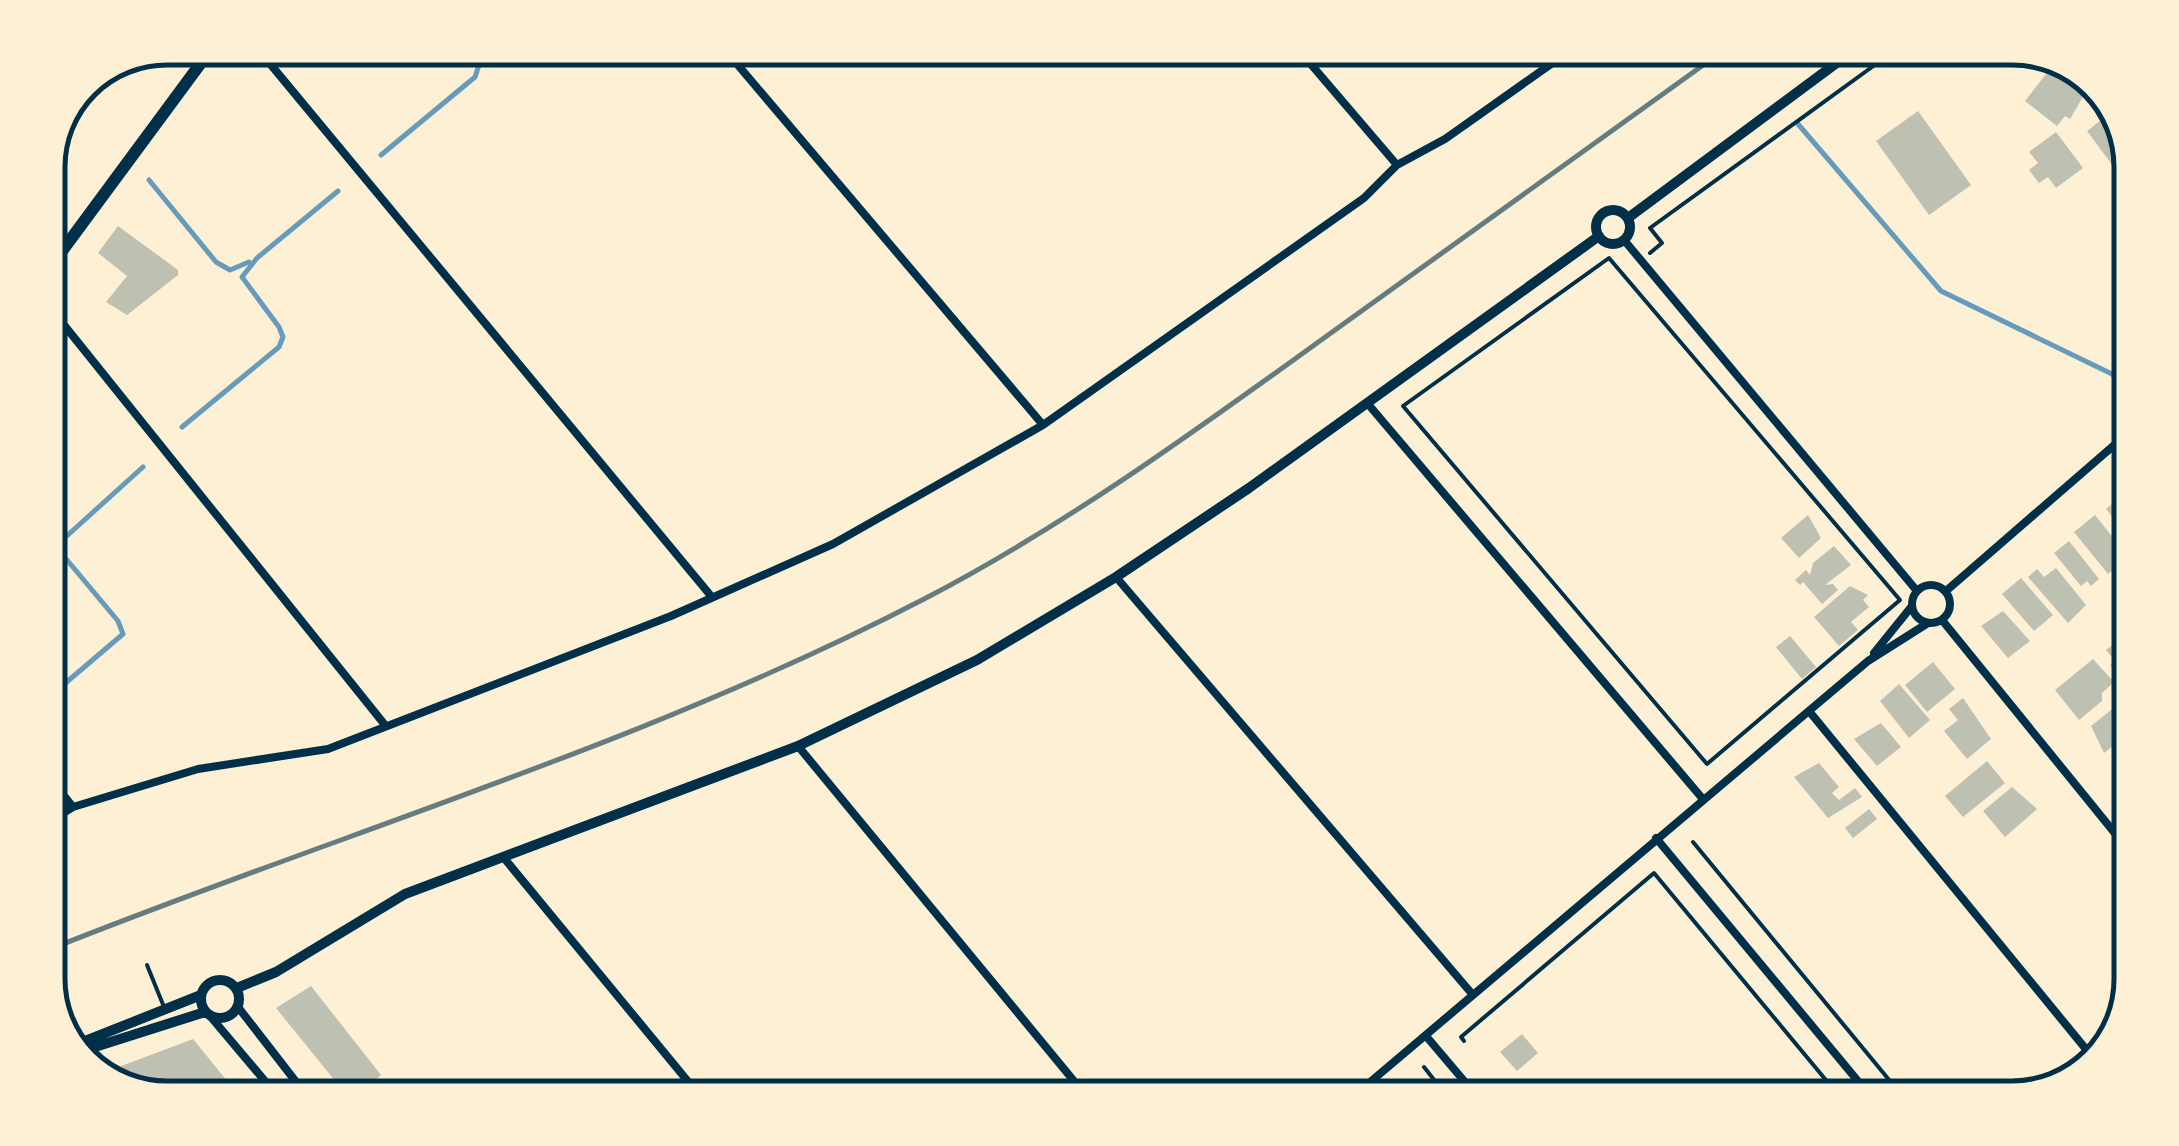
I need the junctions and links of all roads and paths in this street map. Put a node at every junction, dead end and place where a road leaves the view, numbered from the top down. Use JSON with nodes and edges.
{"nodes":[{"id":1,"x":199,"y":65,"type":"edge"},
{"id":2,"x":271,"y":65,"type":"edge"},
{"id":3,"x":738,"y":65,"type":"edge"},
{"id":4,"x":1311,"y":65,"type":"edge"},
{"id":5,"x":1550,"y":65,"type":"edge"},
{"id":6,"x":1833,"y":65,"type":"edge"},
{"id":7,"x":1875,"y":65,"type":"edge"},
{"id":8,"x":1396,"y":165,"type":"junction"},
{"id":9,"x":1628,"y":218,"type":"junction"},
{"id":10,"x":1599,"y":236,"type":"junction"},
{"id":11,"x":1624,"y":240,"type":"junction"},
{"id":12,"x":65,"y":247,"type":"edge"},
{"id":13,"x":1640,"y":260,"type":"junction"},
{"id":14,"x":1622,"y":274,"type":"junction"},
{"id":15,"x":65,"y":326,"type":"edge"},
{"id":16,"x":1368,"y":404,"type":"junction"},
{"id":17,"x":1043,"y":425,"type":"junction"},
{"id":18,"x":2114,"y":446,"type":"edge"},
{"id":19,"x":1116,"y":577,"type":"junction"},
{"id":20,"x":1917,"y":591,"type":"junction"},
{"id":21,"x":1946,"y":591,"type":"junction"},
{"id":22,"x":711,"y":596,"type":"junction"},
{"id":23,"x":1912,"y":606,"type":"junction"},
{"id":24,"x":1942,"y":620,"type":"junction"},
{"id":25,"x":1928,"y":623,"type":"junction"},
{"id":26,"x":1868,"y":661,"type":"junction"},
{"id":27,"x":1809,"y":710,"type":"junction"},
{"id":28,"x":385,"y":725,"type":"junction"},
{"id":29,"x":798,"y":746,"type":"junction"},
{"id":30,"x":65,"y":797,"type":"edge"},
{"id":31,"x":1702,"y":798,"type":"junction"},
{"id":32,"x":73,"y":807,"type":"junction"},
{"id":33,"x":65,"y":812,"type":"edge"},
{"id":34,"x":2114,"y":832,"type":"edge"},
{"id":35,"x":1656,"y":838,"type":"junction"},
{"id":36,"x":1693,"y":842,"type":"dead end"},
{"id":37,"x":504,"y":858,"type":"junction"},
{"id":38,"x":148,"y":965,"type":"dead end"},
{"id":39,"x":237,"y":988,"type":"junction"},
{"id":40,"x":201,"y":995,"type":"junction"},
{"id":41,"x":1474,"y":995,"type":"junction"},
{"id":42,"x":164,"y":1007,"type":"junction"},
{"id":43,"x":238,"y":1007,"type":"junction"},
{"id":44,"x":208,"y":1014,"type":"junction"},
{"id":45,"x":1426,"y":1036,"type":"junction"},
{"id":46,"x":86,"y":1041,"type":"edge"},
{"id":47,"x":1464,"y":1041,"type":"dead end"},
{"id":48,"x":92,"y":1048,"type":"edge"},
{"id":49,"x":2086,"y":1049,"type":"edge"},
{"id":50,"x":1424,"y":1067,"type":"dead end"},
{"id":51,"x":265,"y":1081,"type":"edge"},
{"id":52,"x":295,"y":1081,"type":"edge"},
{"id":53,"x":688,"y":1081,"type":"edge"},
{"id":54,"x":1074,"y":1081,"type":"edge"},
{"id":55,"x":1372,"y":1081,"type":"edge"},
{"id":56,"x":1435,"y":1081,"type":"edge"},
{"id":57,"x":1464,"y":1081,"type":"edge"},
{"id":58,"x":1827,"y":1081,"type":"edge"},
{"id":59,"x":1858,"y":1081,"type":"edge"},
{"id":60,"x":1890,"y":1081,"type":"edge"}],
"edges":[{"from":1,"to":12,"type":"main road"},
{"from":2,"to":22,"type":"street"},
{"from":3,"to":17,"type":"street"},
{"from":4,"to":8,"type":"street"},
{"from":5,"to":8,"type":"street"},
{"from":6,"to":9,"type":"street"},
{"from":7,"to":13,"type":"path"},
{"from":8,"to":17,"type":"street"},
{"from":9,"to":10,"type":"street"},
{"from":9,"to":11,"type":"street"},
{"from":10,"to":11,"type":"street"},
{"from":10,"to":16,"type":"street"},
{"from":11,"to":13,"type":"street"},
{"from":13,"to":14,"type":"path"},
{"from":13,"to":20,"type":"street"},
{"from":14,"to":14,"type":"path"},
{"from":15,"to":28,"type":"street"},
{"from":16,"to":19,"type":"street"},
{"from":16,"to":31,"type":"street"},
{"from":17,"to":22,"type":"street"},
{"from":18,"to":21,"type":"street"},
{"from":19,"to":29,"type":"street"},
{"from":19,"to":41,"type":"street"},
{"from":20,"to":21,"type":"street"},
{"from":20,"to":23,"type":"street"},
{"from":21,"to":24,"type":"street"},
{"from":22,"to":28,"type":"street"},
{"from":23,"to":25,"type":"street"},
{"from":23,"to":26,"type":"street"},
{"from":24,"to":25,"type":"street"},
{"from":24,"to":34,"type":"street"},
{"from":25,"to":26,"type":"street"},
{"from":26,"to":27,"type":"street"},
{"from":27,"to":31,"type":"street"},
{"from":27,"to":49,"type":"street"},
{"from":28,"to":32,"type":"street"},
{"from":29,"to":37,"type":"street"},
{"from":29,"to":54,"type":"street"},
{"from":30,"to":32,"type":"street"},
{"from":31,"to":35,"type":"street"},
{"from":32,"to":33,"type":"street"},
{"from":35,"to":41,"type":"street"},
{"from":35,"to":59,"type":"street"},
{"from":36,"to":60,"type":"path"},
{"from":37,"to":39,"type":"street"},
{"from":37,"to":53,"type":"street"},
{"from":38,"to":42,"type":"lane"},
{"from":39,"to":40,"type":"street"},
{"from":39,"to":43,"type":"street"},
{"from":40,"to":42,"type":"street"},
{"from":40,"to":44,"type":"street"},
{"from":41,"to":45,"type":"street"},
{"from":42,"to":46,"type":"street"},
{"from":43,"to":44,"type":"street"},
{"from":43,"to":52,"type":"street"},
{"from":44,"to":48,"type":"street"},
{"from":44,"to":51,"type":"street"},
{"from":45,"to":55,"type":"street"},
{"from":45,"to":57,"type":"street"},
{"from":47,"to":58,"type":"path"},
{"from":50,"to":56,"type":"path"}]}
